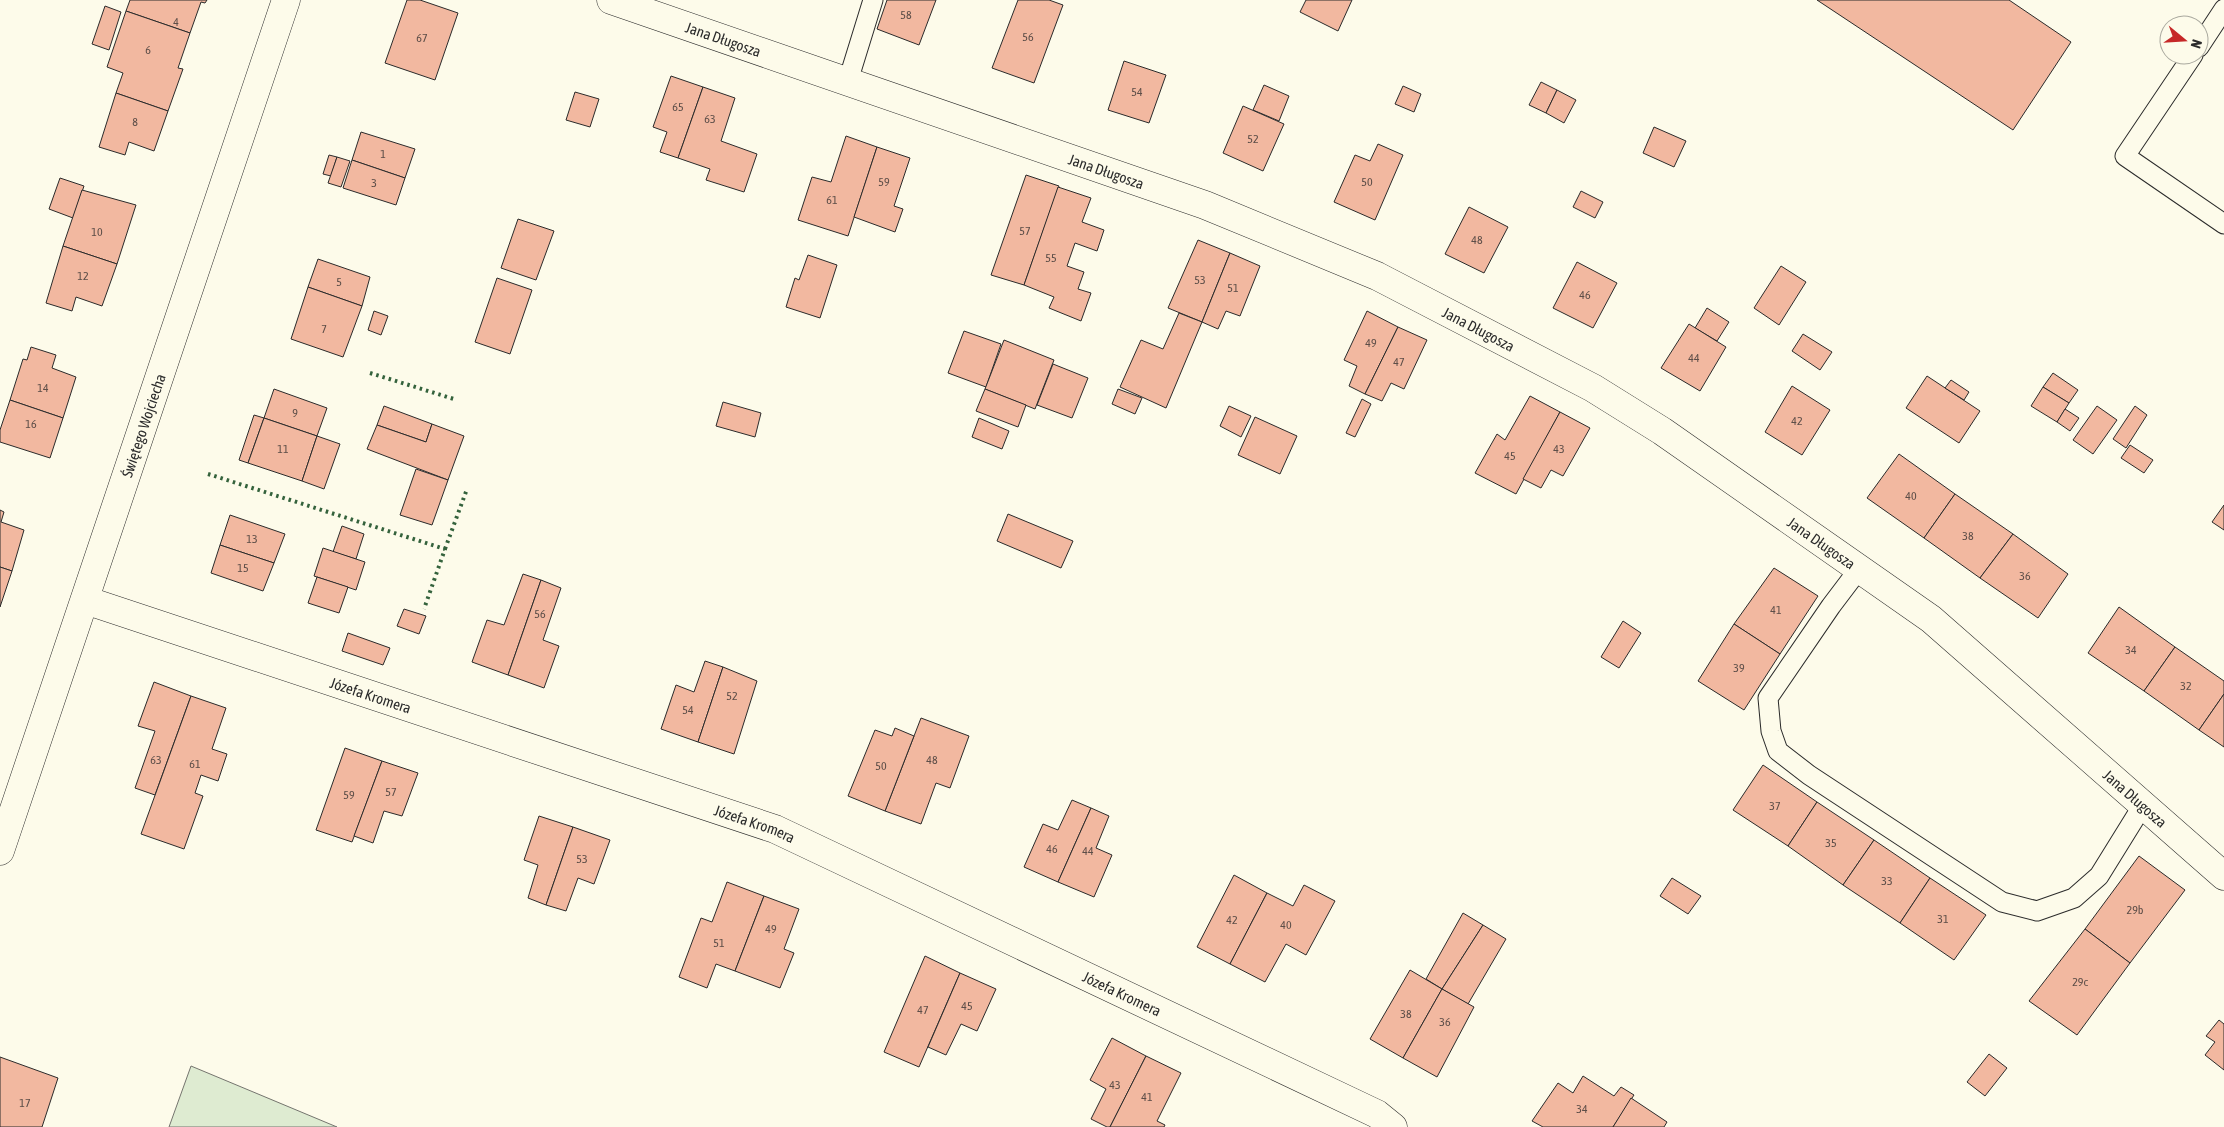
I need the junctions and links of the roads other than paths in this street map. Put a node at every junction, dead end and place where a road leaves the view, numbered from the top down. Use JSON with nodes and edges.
{"nodes":[{"id":1,"x":286,"y":0,"type":"edge"},
{"id":2,"x":611,"y":0,"type":"edge"},
{"id":3,"x":873,"y":0,"type":"edge"},
{"id":4,"x":2224,"y":9,"type":"edge"},
{"id":5,"x":2209,"y":31,"type":"edge"},
{"id":6,"x":2186,"y":65,"type":"edge"},
{"id":7,"x":848,"y":81,"type":"junction"},
{"id":8,"x":2224,"y":224,"type":"edge"},
{"id":9,"x":1859,"y":569,"type":"junction"},
{"id":10,"x":85,"y":600,"type":"junction"},
{"id":11,"x":2143,"y":805,"type":"junction"},
{"id":12,"x":0,"y":851,"type":"edge"},
{"id":13,"x":2224,"y":876,"type":"edge"},
{"id":14,"x":1393,"y":1127,"type":"edge"}],
"edges":[{"from":1,"to":10,"type":"street","name":"Świętego Wojciecha"},
{"from":2,"to":7,"type":"street","name":"Jana Długosza"},
{"from":3,"to":7,"type":"lane"},
{"from":4,"to":5,"type":"lane"},
{"from":6,"to":8,"type":"lane"},
{"from":7,"to":9,"type":"street","name":"Jana Długosza"},
{"from":9,"to":11,"type":"street","name":"Jana Długosza"},
{"from":9,"to":11,"type":"lane"},
{"from":10,"to":12,"type":"street","name":"Świętego Wojciecha"},
{"from":10,"to":14,"type":"street","name":"Józefa Kromera"},
{"from":11,"to":13,"type":"street","name":"Jana Długosza"}]}
